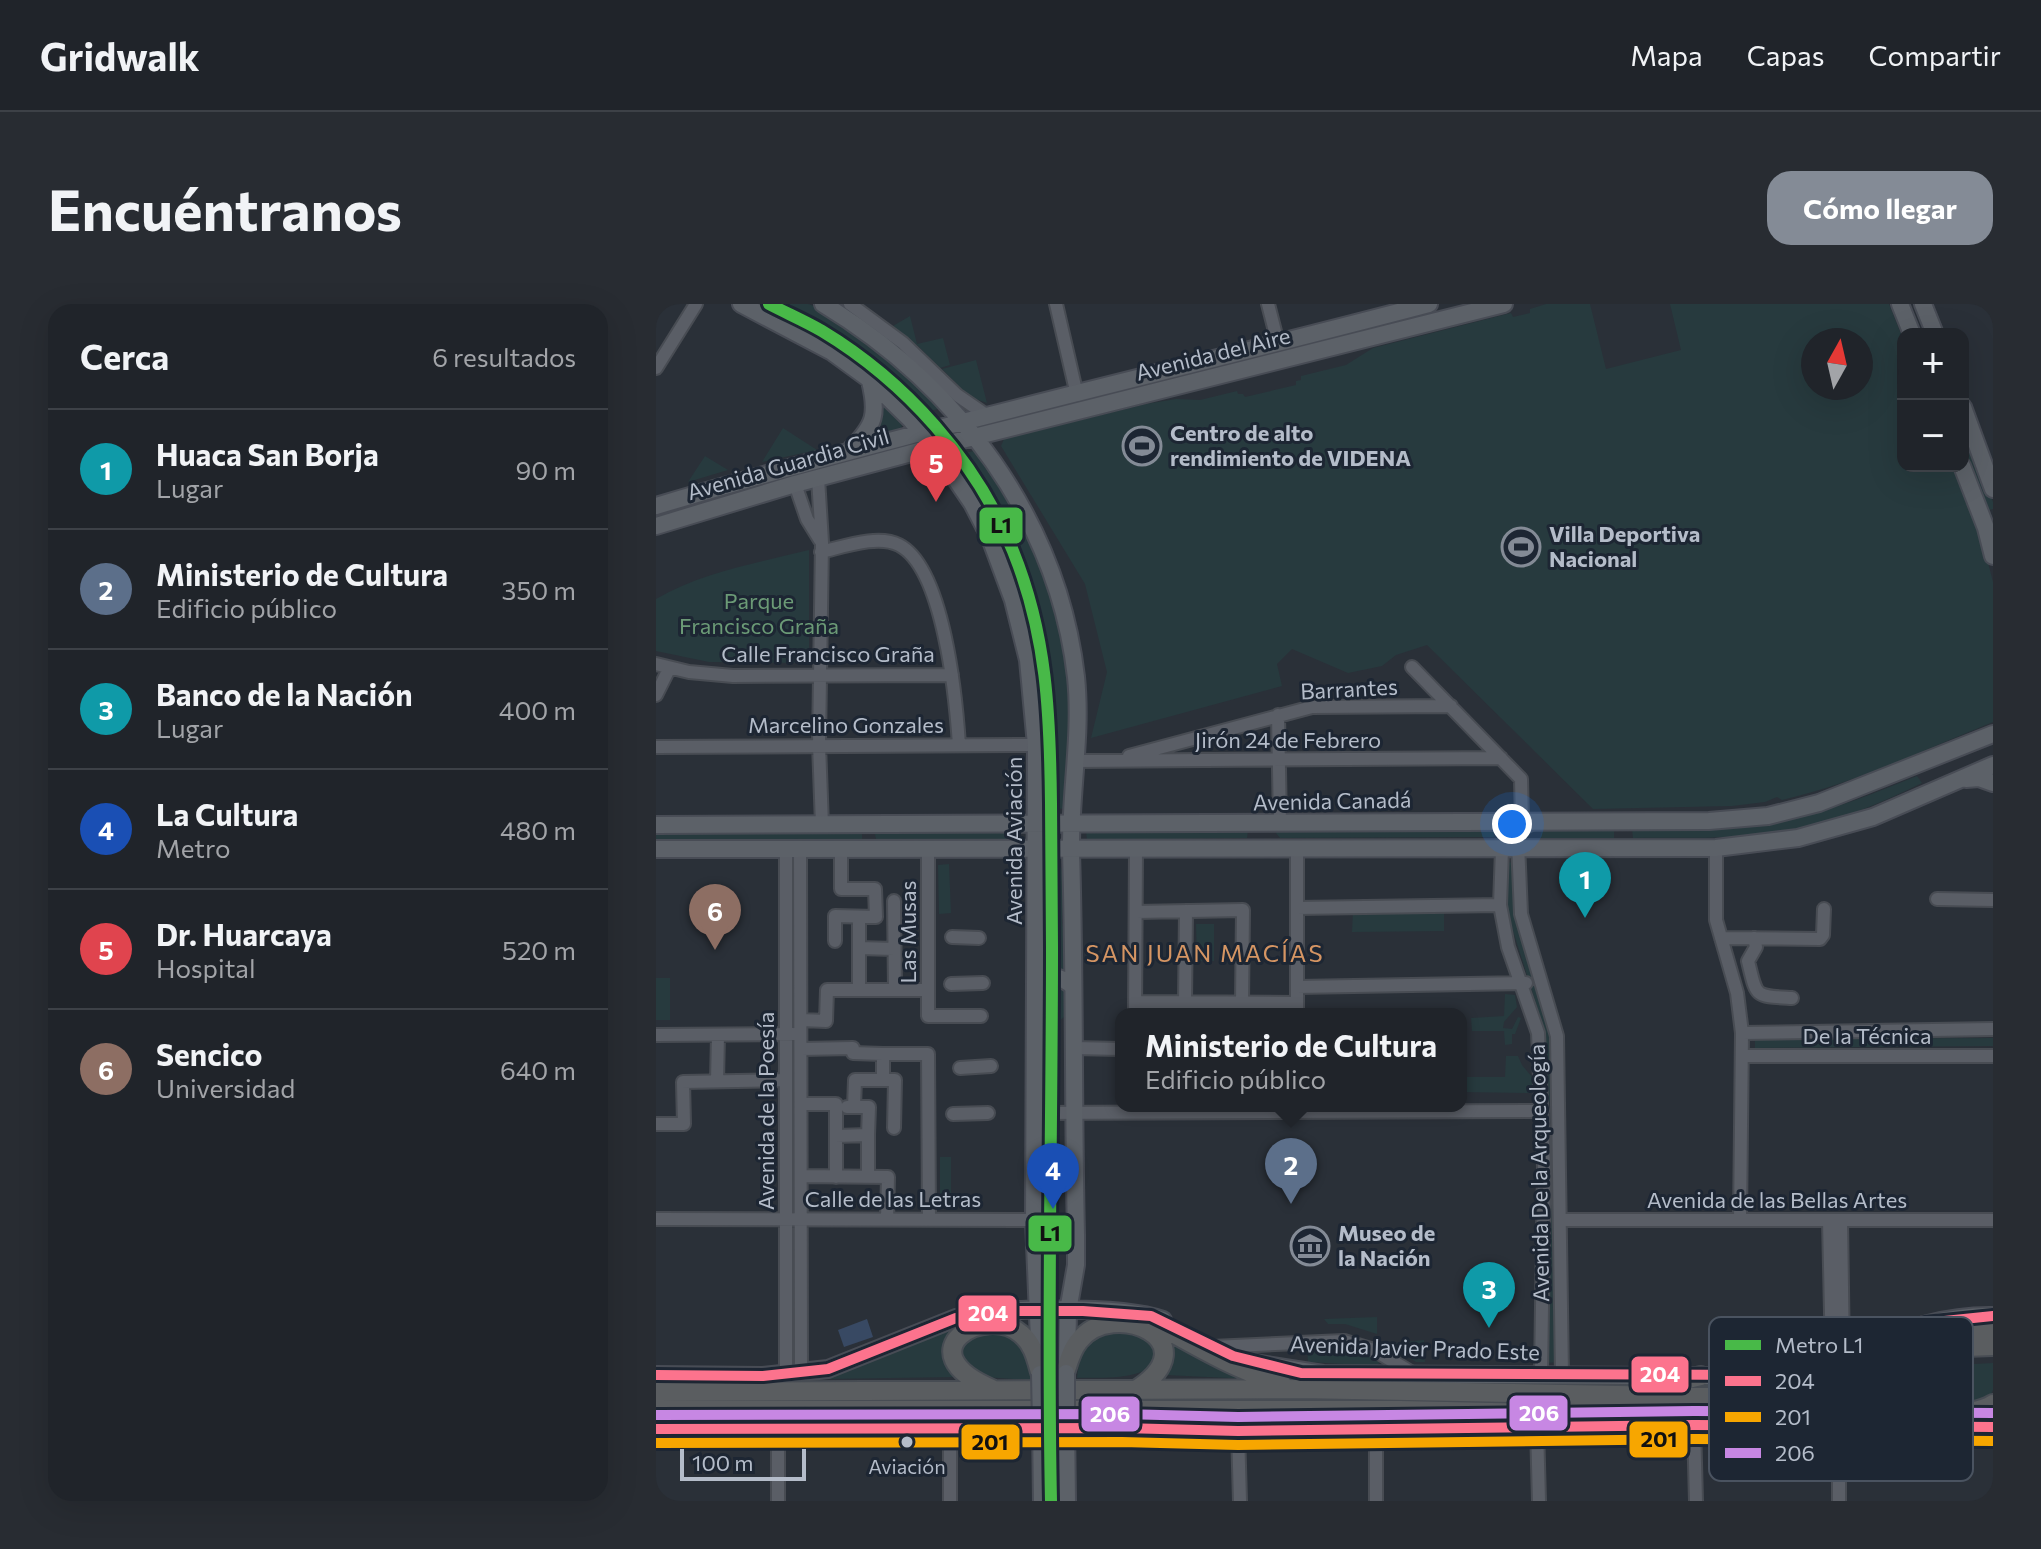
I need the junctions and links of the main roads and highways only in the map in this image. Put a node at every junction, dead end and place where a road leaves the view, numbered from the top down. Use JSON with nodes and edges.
{"nodes":[{"id":1,"x":741,"y":304,"type":"edge"},
{"id":2,"x":823,"y":304,"type":"edge"},
{"id":3,"x":1429,"y":304,"type":"edge"},
{"id":4,"x":1504,"y":304,"type":"edge"},
{"id":5,"x":1900,"y":304,"type":"edge"},
{"id":6,"x":1923,"y":304,"type":"edge"},
{"id":7,"x":1480,"y":307,"type":"edge"},
{"id":8,"x":1380,"y":317,"type":"junction"},
{"id":9,"x":1910,"y":328,"type":"edge"},
{"id":10,"x":1933,"y":328,"type":"edge"},
{"id":11,"x":1384,"y":334,"type":"junction"},
{"id":12,"x":869,"y":379,"type":"junction"},
{"id":13,"x":1124,"y":391,"type":"junction"},
{"id":14,"x":962,"y":420,"type":"junction"},
{"id":15,"x":1969,"y":423,"type":"edge"},
{"id":16,"x":921,"y":431,"type":"junction"},
{"id":17,"x":976,"y":437,"type":"junction"},
{"id":18,"x":934,"y":447,"type":"junction"},
{"id":19,"x":848,"y":453,"type":"junction"},
{"id":20,"x":1965,"y":472,"type":"edge"},
{"id":21,"x":734,"y":483,"type":"junction"},
{"id":22,"x":1993,"y":489,"type":"edge"},
{"id":23,"x":739,"y":500,"type":"junction"},
{"id":24,"x":656,"y":506,"type":"edge"},
{"id":25,"x":656,"y":526,"type":"edge"},
{"id":26,"x":1989,"y":526,"type":"edge"},
{"id":27,"x":1993,"y":556,"type":"edge"},
{"id":28,"x":1993,"y":734,"type":"edge"},
{"id":29,"x":1993,"y":765,"type":"edge"},
{"id":30,"x":1914,"y":767,"type":"junction"},
{"id":31,"x":1965,"y":779,"type":"junction"},
{"id":32,"x":1993,"y":783,"type":"edge"},
{"id":33,"x":1928,"y":794,"type":"junction"},
{"id":34,"x":1627,"y":821,"type":"junction"},
{"id":35,"x":1072,"y":823,"type":"junction"},
{"id":36,"x":1243,"y":824,"type":"junction"},
{"id":37,"x":1277,"y":824,"type":"junction"},
{"id":38,"x":656,"y":825,"type":"edge"},
{"id":39,"x":863,"y":825,"type":"junction"},
{"id":40,"x":1035,"y":825,"type":"junction"},
{"id":41,"x":1518,"y":833,"type":"junction"},
{"id":42,"x":1246,"y":848,"type":"junction"},
{"id":43,"x":1277,"y":848,"type":"junction"},
{"id":44,"x":1627,"y":848,"type":"junction"},
{"id":45,"x":656,"y":849,"type":"edge"},
{"id":46,"x":865,"y":849,"type":"junction"},
{"id":47,"x":1035,"y":849,"type":"junction"},
{"id":48,"x":1071,"y":849,"type":"junction"},
{"id":49,"x":1073,"y":987,"type":"junction"},
{"id":50,"x":1035,"y":988,"type":"junction"},
{"id":51,"x":1038,"y":1311,"type":"junction"},
{"id":52,"x":1068,"y":1311,"type":"junction"},
{"id":53,"x":1132,"y":1313,"type":"junction"},
{"id":54,"x":1993,"y":1316,"type":"edge"},
{"id":55,"x":1973,"y":1318,"type":"edge"},
{"id":56,"x":1993,"y":1331,"type":"edge"},
{"id":57,"x":1973,"y":1332,"type":"edge"},
{"id":58,"x":1973,"y":1345,"type":"edge"},
{"id":59,"x":1993,"y":1346,"type":"edge"},
{"id":60,"x":1066,"y":1372,"type":"junction"},
{"id":61,"x":1040,"y":1373,"type":"junction"},
{"id":62,"x":1701,"y":1376,"type":"junction"},
{"id":63,"x":1709,"y":1376,"type":"edge"},
{"id":64,"x":656,"y":1377,"type":"edge"},
{"id":65,"x":1300,"y":1389,"type":"junction"},
{"id":66,"x":1134,"y":1391,"type":"junction"},
{"id":67,"x":656,"y":1392,"type":"edge"},
{"id":68,"x":880,"y":1392,"type":"junction"},
{"id":69,"x":998,"y":1392,"type":"junction"},
{"id":70,"x":1457,"y":1392,"type":"junction"},
{"id":71,"x":1709,"y":1397,"type":"edge"},
{"id":72,"x":1993,"y":1404,"type":"edge"},
{"id":73,"x":1709,"y":1409,"type":"edge"},
{"id":74,"x":656,"y":1410,"type":"edge"},
{"id":75,"x":865,"y":1410,"type":"junction"},
{"id":76,"x":1400,"y":1410,"type":"junction"},
{"id":77,"x":1973,"y":1411,"type":"edge"},
{"id":78,"x":1535,"y":1420,"type":"junction"},
{"id":79,"x":656,"y":1422,"type":"edge"},
{"id":80,"x":1687,"y":1425,"type":"joint"},
{"id":81,"x":1709,"y":1425,"type":"edge"},
{"id":82,"x":1041,"y":1426,"type":"junction"},
{"id":83,"x":1066,"y":1426,"type":"junction"},
{"id":84,"x":1973,"y":1427,"type":"edge"},
{"id":85,"x":1993,"y":1427,"type":"edge"},
{"id":86,"x":1122,"y":1428,"type":"junction"},
{"id":87,"x":656,"y":1429,"type":"edge"},
{"id":88,"x":1042,"y":1501,"type":"edge"},
{"id":89,"x":1067,"y":1501,"type":"edge"}],
"edges":[{"from":1,"to":12,"type":"main road","name":"Avenida Aviación"},
{"from":2,"to":14,"type":"main road"},
{"from":3,"to":8,"type":"main road","name":"Avenida del Aire"},
{"from":4,"to":7,"type":"main road","name":"Avenida del Aire"},
{"from":5,"to":9,"type":"main road"},
{"from":6,"to":10,"type":"main road"},
{"from":7,"to":11,"type":"main road","name":"Avenida del Aire"},
{"from":8,"to":11,"type":"main road"},
{"from":8,"to":13,"type":"main road","name":"Avenida del Aire"},
{"from":11,"to":13,"type":"main road","name":"Avenida del Aire"},
{"from":12,"to":16,"type":"main road","name":"Avenida Aviación"},
{"from":12,"to":19,"type":"main road"},
{"from":13,"to":14,"type":"main road","name":"Avenida del Aire"},
{"from":13,"to":17,"type":"main road","name":"Avenida del Aire"},
{"from":14,"to":16,"type":"main road","name":"Avenida del Aire"},
{"from":14,"to":17,"type":"main road"},
{"from":15,"to":22,"type":"main road"},
{"from":16,"to":18,"type":"main road","name":"Avenida Aviación"},
{"from":16,"to":19,"type":"main road","name":"Avenida Guardia Civil"},
{"from":17,"to":18,"type":"main road","name":"Avenida del Aire"},
{"from":17,"to":35,"type":"main road"},
{"from":18,"to":23,"type":"main road","name":"Avenida Guardia Civil"},
{"from":18,"to":40,"type":"main road","name":"Avenida Aviación"},
{"from":19,"to":21,"type":"main road","name":"Avenida Guardia Civil"},
{"from":20,"to":26,"type":"main road"},
{"from":21,"to":23,"type":"main road"},
{"from":21,"to":24,"type":"main road","name":"Avenida Guardia Civil"},
{"from":23,"to":25,"type":"main road","name":"Avenida Guardia Civil"},
{"from":26,"to":27,"type":"main road"},
{"from":28,"to":30,"type":"main road","name":"Avenida Canadá"},
{"from":29,"to":31,"type":"main road","name":"Avenida Canadá"},
{"from":30,"to":33,"type":"main road"},
{"from":30,"to":34,"type":"main road","name":"Avenida Canadá"},
{"from":31,"to":32,"type":"main road"},
{"from":31,"to":33,"type":"main road","name":"Avenida Canadá"},
{"from":33,"to":44,"type":"main road","name":"Avenida Canadá"},
{"from":34,"to":41,"type":"main road","name":"Avenida Canadá"},
{"from":34,"to":44,"type":"main road"},
{"from":35,"to":36,"type":"main road","name":"Avenida Canadá"},
{"from":35,"to":40,"type":"main road","name":"Avenida Canadá"},
{"from":35,"to":48,"type":"main road"},
{"from":36,"to":37,"type":"main road","name":"Avenida Canadá"},
{"from":36,"to":42,"type":"main road"},
{"from":37,"to":41,"type":"main road","name":"Avenida Canadá"},
{"from":37,"to":43,"type":"main road"},
{"from":38,"to":39,"type":"main road","name":"Avenida Canadá"},
{"from":39,"to":40,"type":"main road","name":"Avenida Canadá"},
{"from":39,"to":46,"type":"main road"},
{"from":40,"to":47,"type":"main road","name":"Avenida Aviación"},
{"from":41,"to":43,"type":"main road","name":"Avenida Canadá"},
{"from":41,"to":44,"type":"main road","name":"Avenida Canadá"},
{"from":42,"to":43,"type":"main road","name":"Avenida Canadá"},
{"from":42,"to":48,"type":"main road","name":"Avenida Canadá"},
{"from":45,"to":46,"type":"main road","name":"Avenida Canadá"},
{"from":46,"to":47,"type":"main road","name":"Avenida Canadá"},
{"from":47,"to":48,"type":"main road","name":"Avenida Canadá"},
{"from":47,"to":50,"type":"main road","name":"Avenida Aviación"},
{"from":48,"to":49,"type":"main road"},
{"from":49,"to":50,"type":"main road"},
{"from":49,"to":52,"type":"main road"},
{"from":50,"to":51,"type":"main road","name":"Avenida Aviación"},
{"from":51,"to":52,"type":"main road","name":"Avenida Javier Prado Este"},
{"from":51,"to":61,"type":"main road","name":"Avenida Aviación"},
{"from":51,"to":64,"type":"main road","name":"Avenida Javier Prado Este"},
{"from":52,"to":53,"type":"main road","name":"Avenida Javier Prado Este"},
{"from":52,"to":60,"type":"main road"},
{"from":53,"to":62,"type":"main road","name":"Avenida Javier Prado Este"},
{"from":53,"to":65,"type":"highway"},
{"from":54,"to":55,"type":"main road","name":"Avenida Javier Prado Este"},
{"from":56,"to":57,"type":"highway","name":"Avenida Javier Prado Este"},
{"from":58,"to":59,"type":"highway"},
{"from":60,"to":66,"type":"highway"},
{"from":60,"to":83,"type":"main road","bridge":true},
{"from":61,"to":69,"type":"highway"},
{"from":61,"to":82,"type":"main road","name":"Avenida Aviación","bridge":true},
{"from":62,"to":63,"type":"main road","name":"Avenida Javier Prado Este"},
{"from":62,"to":70,"type":"highway"},
{"from":64,"to":68,"type":"highway"},
{"from":65,"to":66,"type":"highway","name":"Avenida Javier Prado Este"},
{"from":65,"to":70,"type":"highway","name":"Avenida Javier Prado Este"},
{"from":66,"to":69,"type":"highway","name":"Avenida Javier Prado Este"},
{"from":67,"to":68,"type":"highway","name":"Avenida Javier Prado Este"},
{"from":68,"to":69,"type":"highway","name":"Avenida Javier Prado Este"},
{"from":70,"to":71,"type":"highway","name":"Avenida Javier Prado Este"},
{"from":72,"to":77,"type":"highway"},
{"from":73,"to":78,"type":"highway"},
{"from":74,"to":75,"type":"highway"},
{"from":75,"to":76,"type":"highway"},
{"from":75,"to":79,"type":"highway"},
{"from":76,"to":78,"type":"highway"},
{"from":76,"to":86,"type":"highway"},
{"from":78,"to":80,"type":"highway"},
{"from":78,"to":86,"type":"main road"},
{"from":80,"to":81,"type":"main road"},
{"from":82,"to":83,"type":"main road"},
{"from":82,"to":87,"type":"main road"},
{"from":82,"to":88,"type":"main road","name":"Avenida Aviación"},
{"from":83,"to":86,"type":"main road"},
{"from":83,"to":89,"type":"main road"},
{"from":84,"to":85,"type":"main road"}]}
